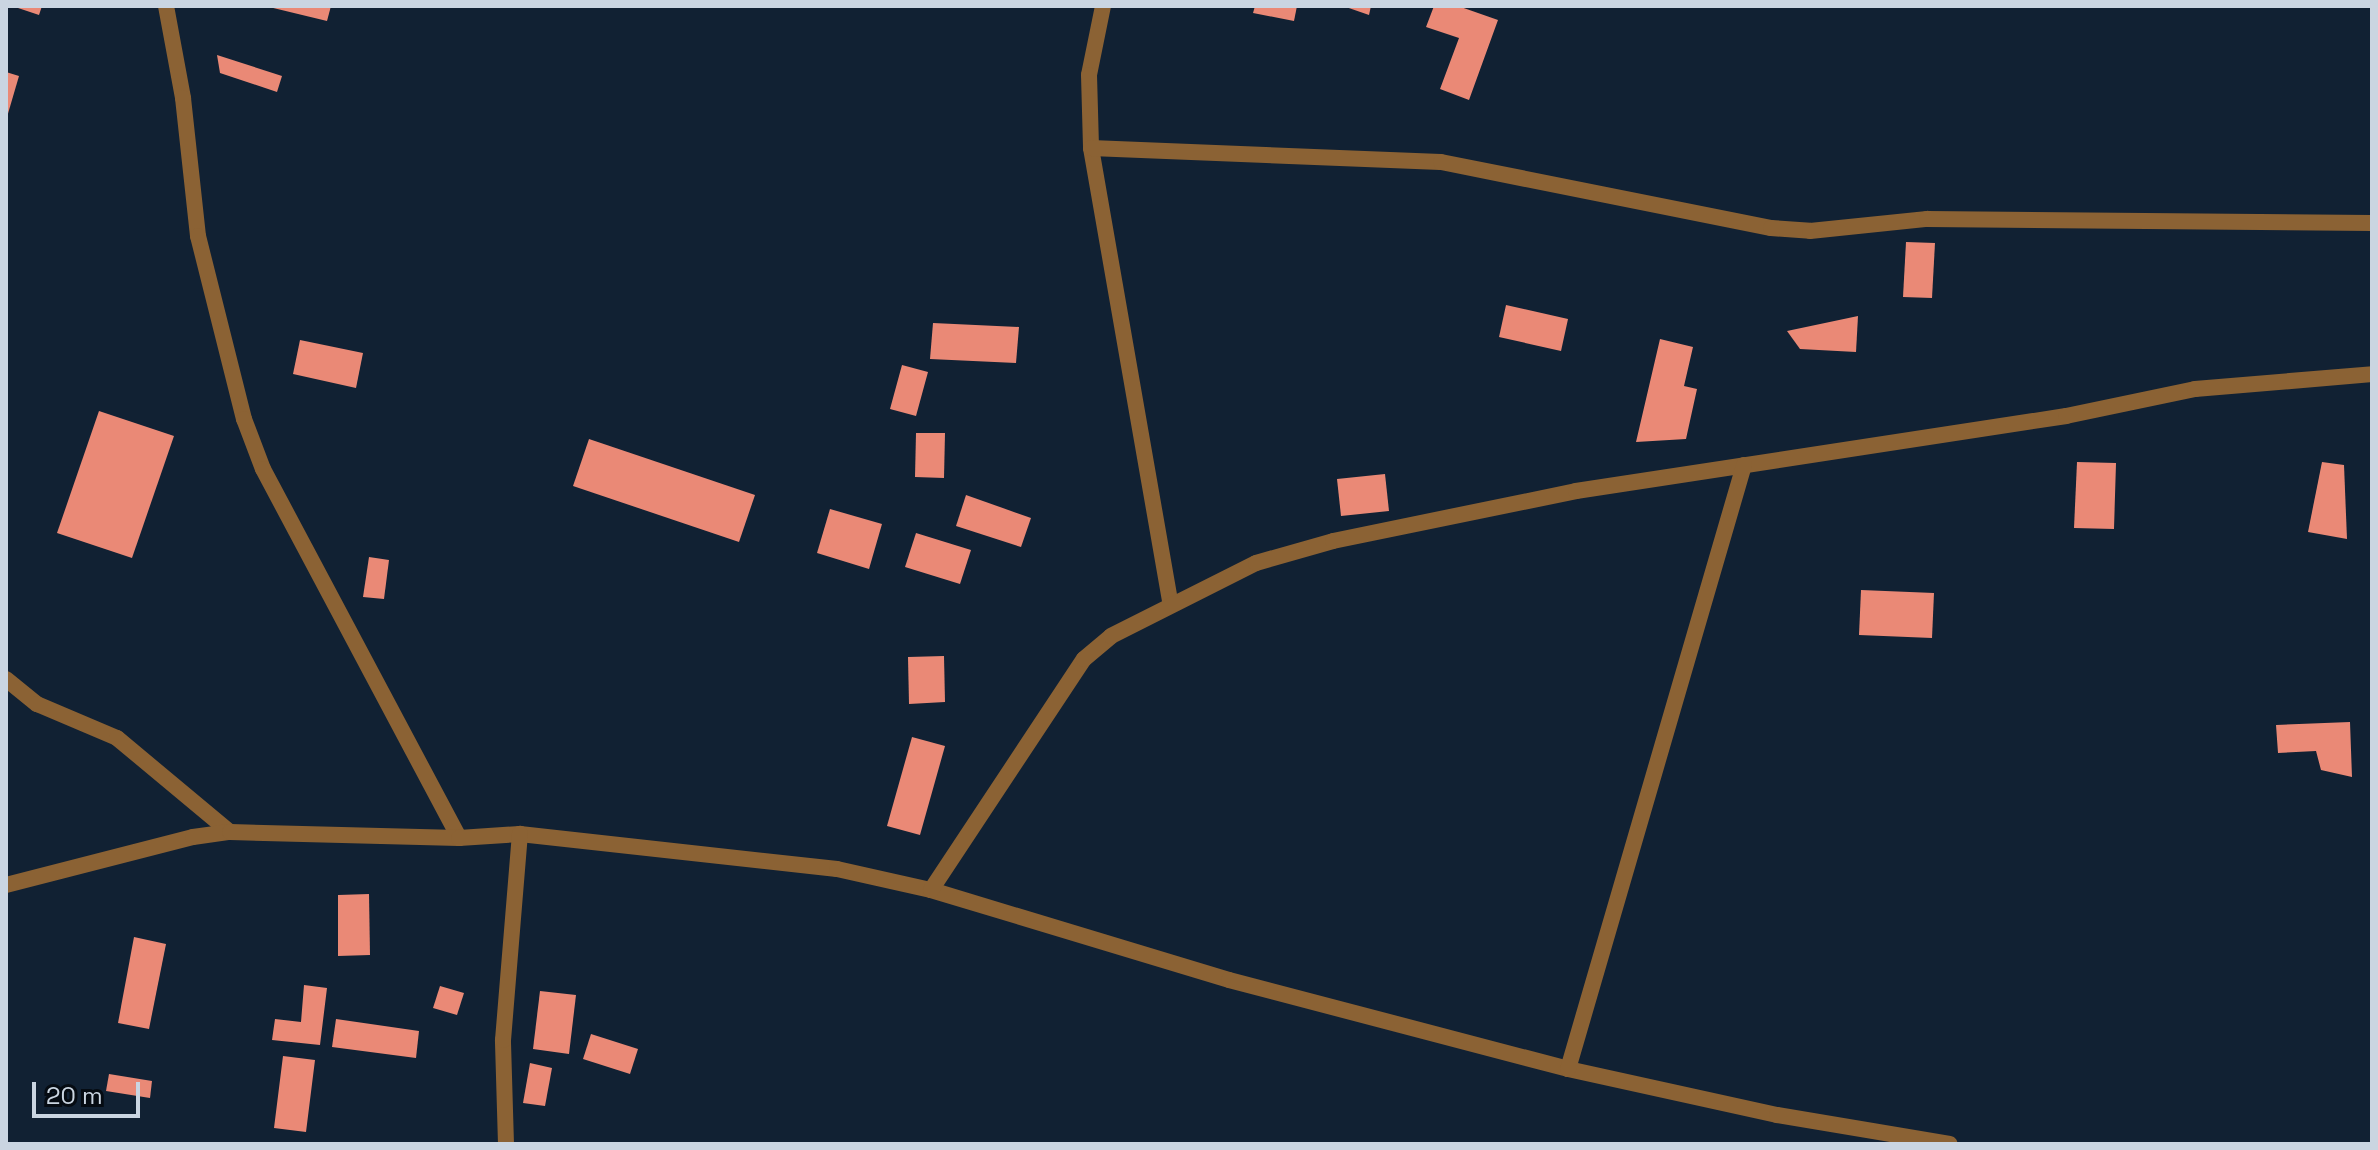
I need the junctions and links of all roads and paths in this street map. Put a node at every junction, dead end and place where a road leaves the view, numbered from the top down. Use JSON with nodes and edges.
{"nodes":[{"id":1,"x":166,"y":6,"type":"edge"},
{"id":2,"x":1103,"y":6,"type":"edge"},
{"id":3,"x":1091,"y":148,"type":"junction"},
{"id":4,"x":2372,"y":223,"type":"edge"},
{"id":5,"x":2372,"y":374,"type":"edge"},
{"id":6,"x":1744,"y":465,"type":"junction"},
{"id":7,"x":1171,"y":605,"type":"junction"},
{"id":8,"x":6,"y":679,"type":"edge"},
{"id":9,"x":230,"y":832,"type":"junction"},
{"id":10,"x":520,"y":834,"type":"junction"},
{"id":11,"x":459,"y":838,"type":"junction"},
{"id":12,"x":6,"y":885,"type":"edge"},
{"id":13,"x":931,"y":890,"type":"junction"},
{"id":14,"x":1568,"y":1069,"type":"junction"},
{"id":15,"x":506,"y":1144,"type":"edge"},
{"id":16,"x":1950,"y":1144,"type":"edge"}],
"edges":[{"from":1,"to":11,"type":"street"},
{"from":2,"to":3,"type":"street"},
{"from":3,"to":4,"type":"street"},
{"from":3,"to":7,"type":"street"},
{"from":5,"to":6,"type":"street"},
{"from":6,"to":7,"type":"street"},
{"from":6,"to":14,"type":"street"},
{"from":7,"to":13,"type":"street"},
{"from":8,"to":9,"type":"street"},
{"from":9,"to":11,"type":"street"},
{"from":9,"to":12,"type":"street"},
{"from":10,"to":11,"type":"street"},
{"from":10,"to":13,"type":"street"},
{"from":10,"to":15,"type":"street"},
{"from":13,"to":14,"type":"street"},
{"from":14,"to":16,"type":"street"}]}
